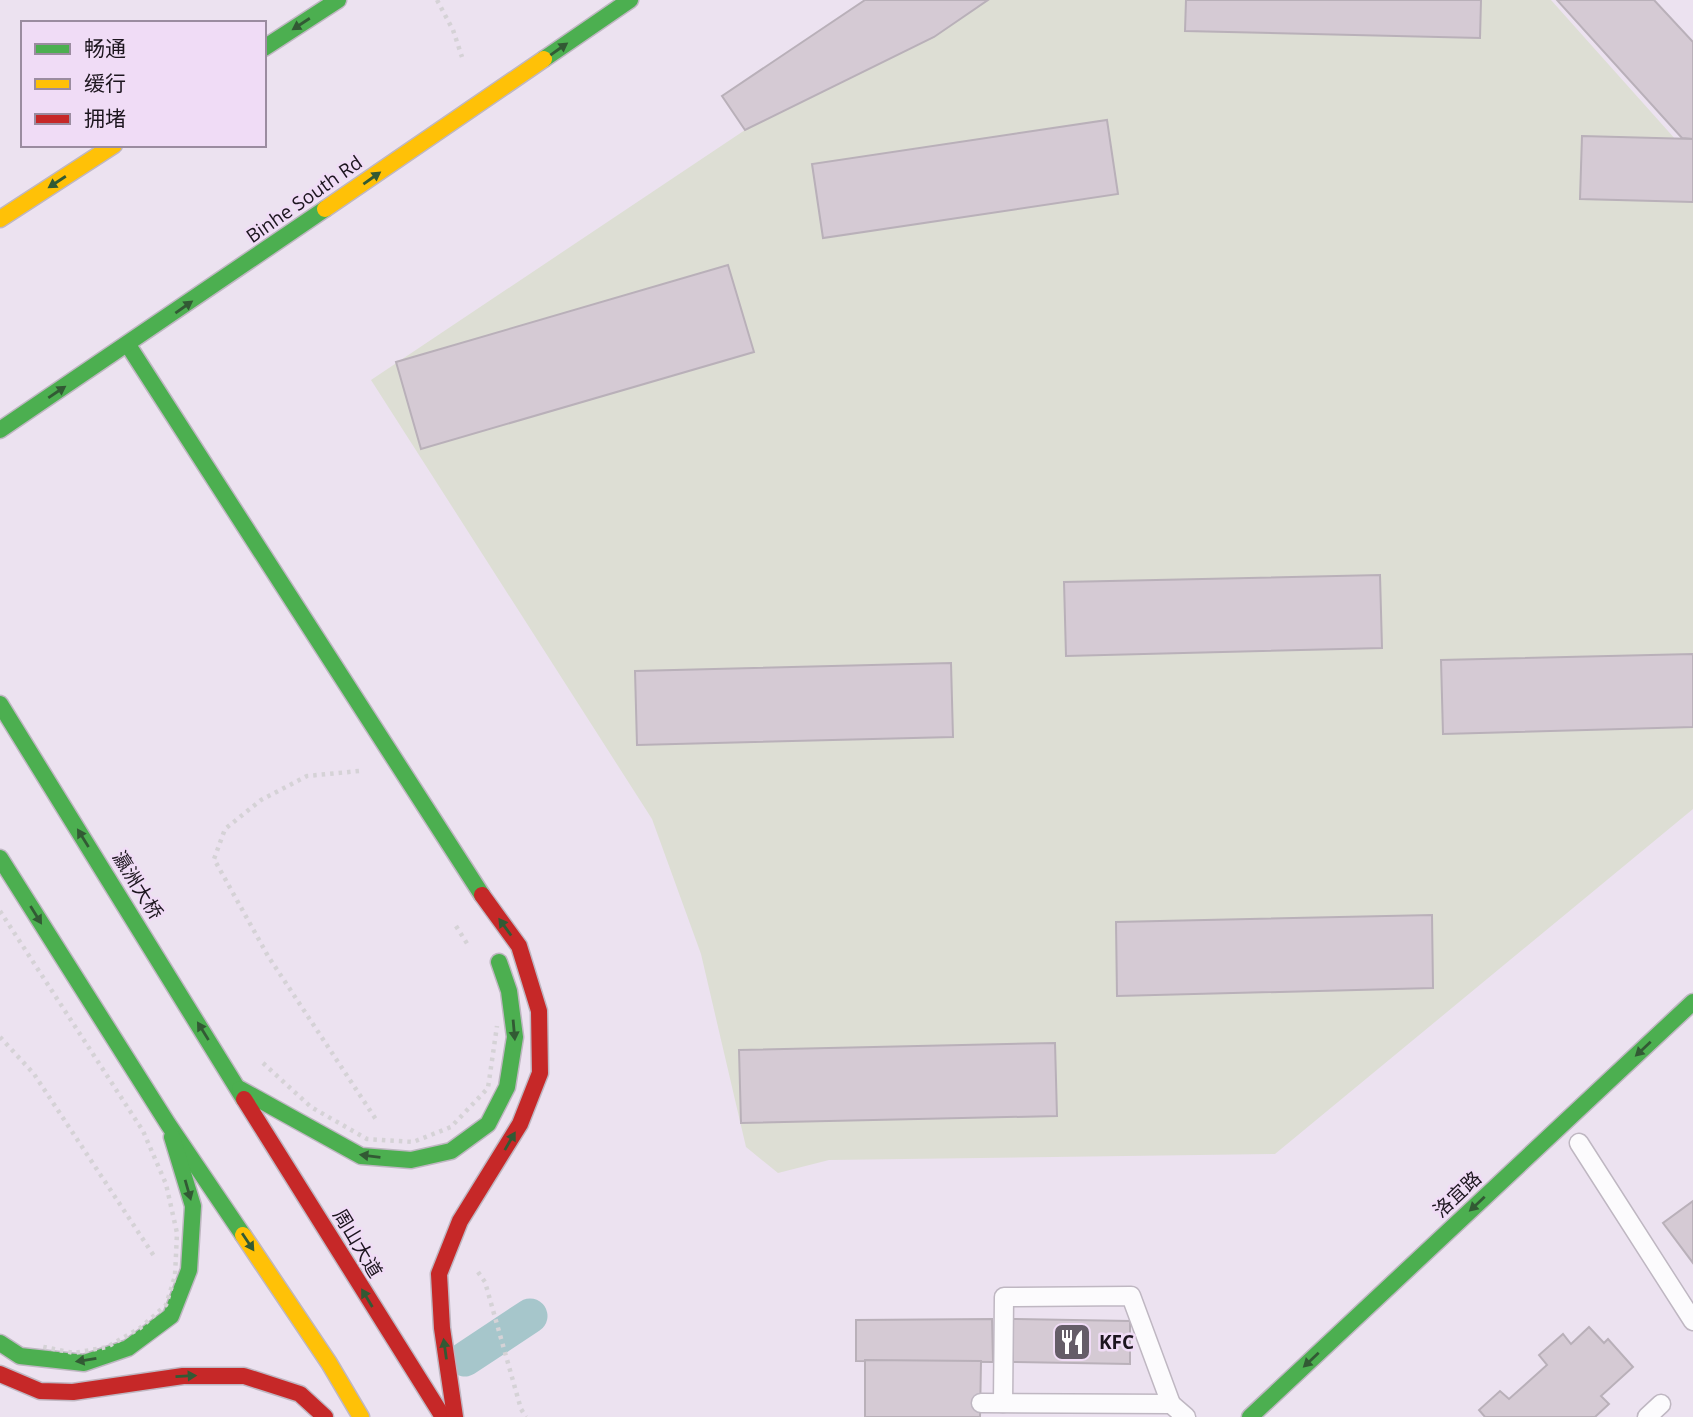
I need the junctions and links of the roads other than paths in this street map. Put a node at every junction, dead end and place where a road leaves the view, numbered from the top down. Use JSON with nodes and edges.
{"nodes":[{"id":1,"x":338,"y":0,"type":"edge"},
{"id":2,"x":630,"y":0,"type":"edge"},
{"id":3,"x":266,"y":47,"type":"edge"},
{"id":4,"x":111,"y":147,"type":"edge"},
{"id":5,"x":0,"y":219,"type":"edge"},
{"id":6,"x":128,"y":345,"type":"junction"},
{"id":7,"x":0,"y":430,"type":"edge"},
{"id":8,"x":0,"y":704,"type":"edge"},
{"id":9,"x":0,"y":858,"type":"edge"},
{"id":10,"x":465,"y":872,"type":"junction"},
{"id":11,"x":1693,"y":1002,"type":"edge"},
{"id":12,"x":240,"y":1089,"type":"junction"},
{"id":13,"x":168,"y":1125,"type":"junction"},
{"id":14,"x":1578,"y":1143,"type":"dead end"},
{"id":15,"x":1693,"y":1321,"type":"edge"},
{"id":16,"x":0,"y":1343,"type":"edge"},
{"id":17,"x":0,"y":1374,"type":"edge"},
{"id":18,"x":981,"y":1403,"type":"dead end"},
{"id":19,"x":1003,"y":1403,"type":"junction"},
{"id":20,"x":1171,"y":1404,"type":"junction"},
{"id":21,"x":1661,"y":1404,"type":"dead end"},
{"id":22,"x":326,"y":1417,"type":"edge"},
{"id":23,"x":361,"y":1417,"type":"edge"},
{"id":24,"x":443,"y":1417,"type":"edge"},
{"id":25,"x":455,"y":1417,"type":"edge"},
{"id":26,"x":1186,"y":1417,"type":"edge"},
{"id":27,"x":1251,"y":1417,"type":"edge"},
{"id":28,"x":1647,"y":1417,"type":"edge"}],
"edges":[{"from":1,"to":3,"type":"main road","one_way":true},
{"from":6,"to":2,"type":"main road","name":"Binhe South Rd","one_way":true},
{"from":4,"to":5,"type":"main road","one_way":true},
{"from":7,"to":6,"type":"main road","name":"Binhe South Rd","one_way":true},
{"from":6,"to":10,"type":"main road"},
{"from":12,"to":8,"type":"main road","name":"瀛洲大桥","one_way":true},
{"from":9,"to":13,"type":"main road","one_way":true},
{"from":10,"to":12,"type":"main road","one_way":true},
{"from":25,"to":10,"type":"main road","one_way":true},
{"from":11,"to":27,"type":"main road","name":"洛宜路","one_way":true},
{"from":24,"to":12,"type":"main road","name":"周山大道","one_way":true},
{"from":13,"to":16,"type":"main road","one_way":true},
{"from":13,"to":23,"type":"main road","one_way":true},
{"from":14,"to":15,"type":"lane"},
{"from":17,"to":22,"type":"main road","one_way":true},
{"from":18,"to":19,"type":"lane"},
{"from":19,"to":20,"type":"lane"},
{"from":19,"to":20,"type":"lane"},
{"from":20,"to":26,"type":"lane"},
{"from":21,"to":28,"type":"lane"}]}
